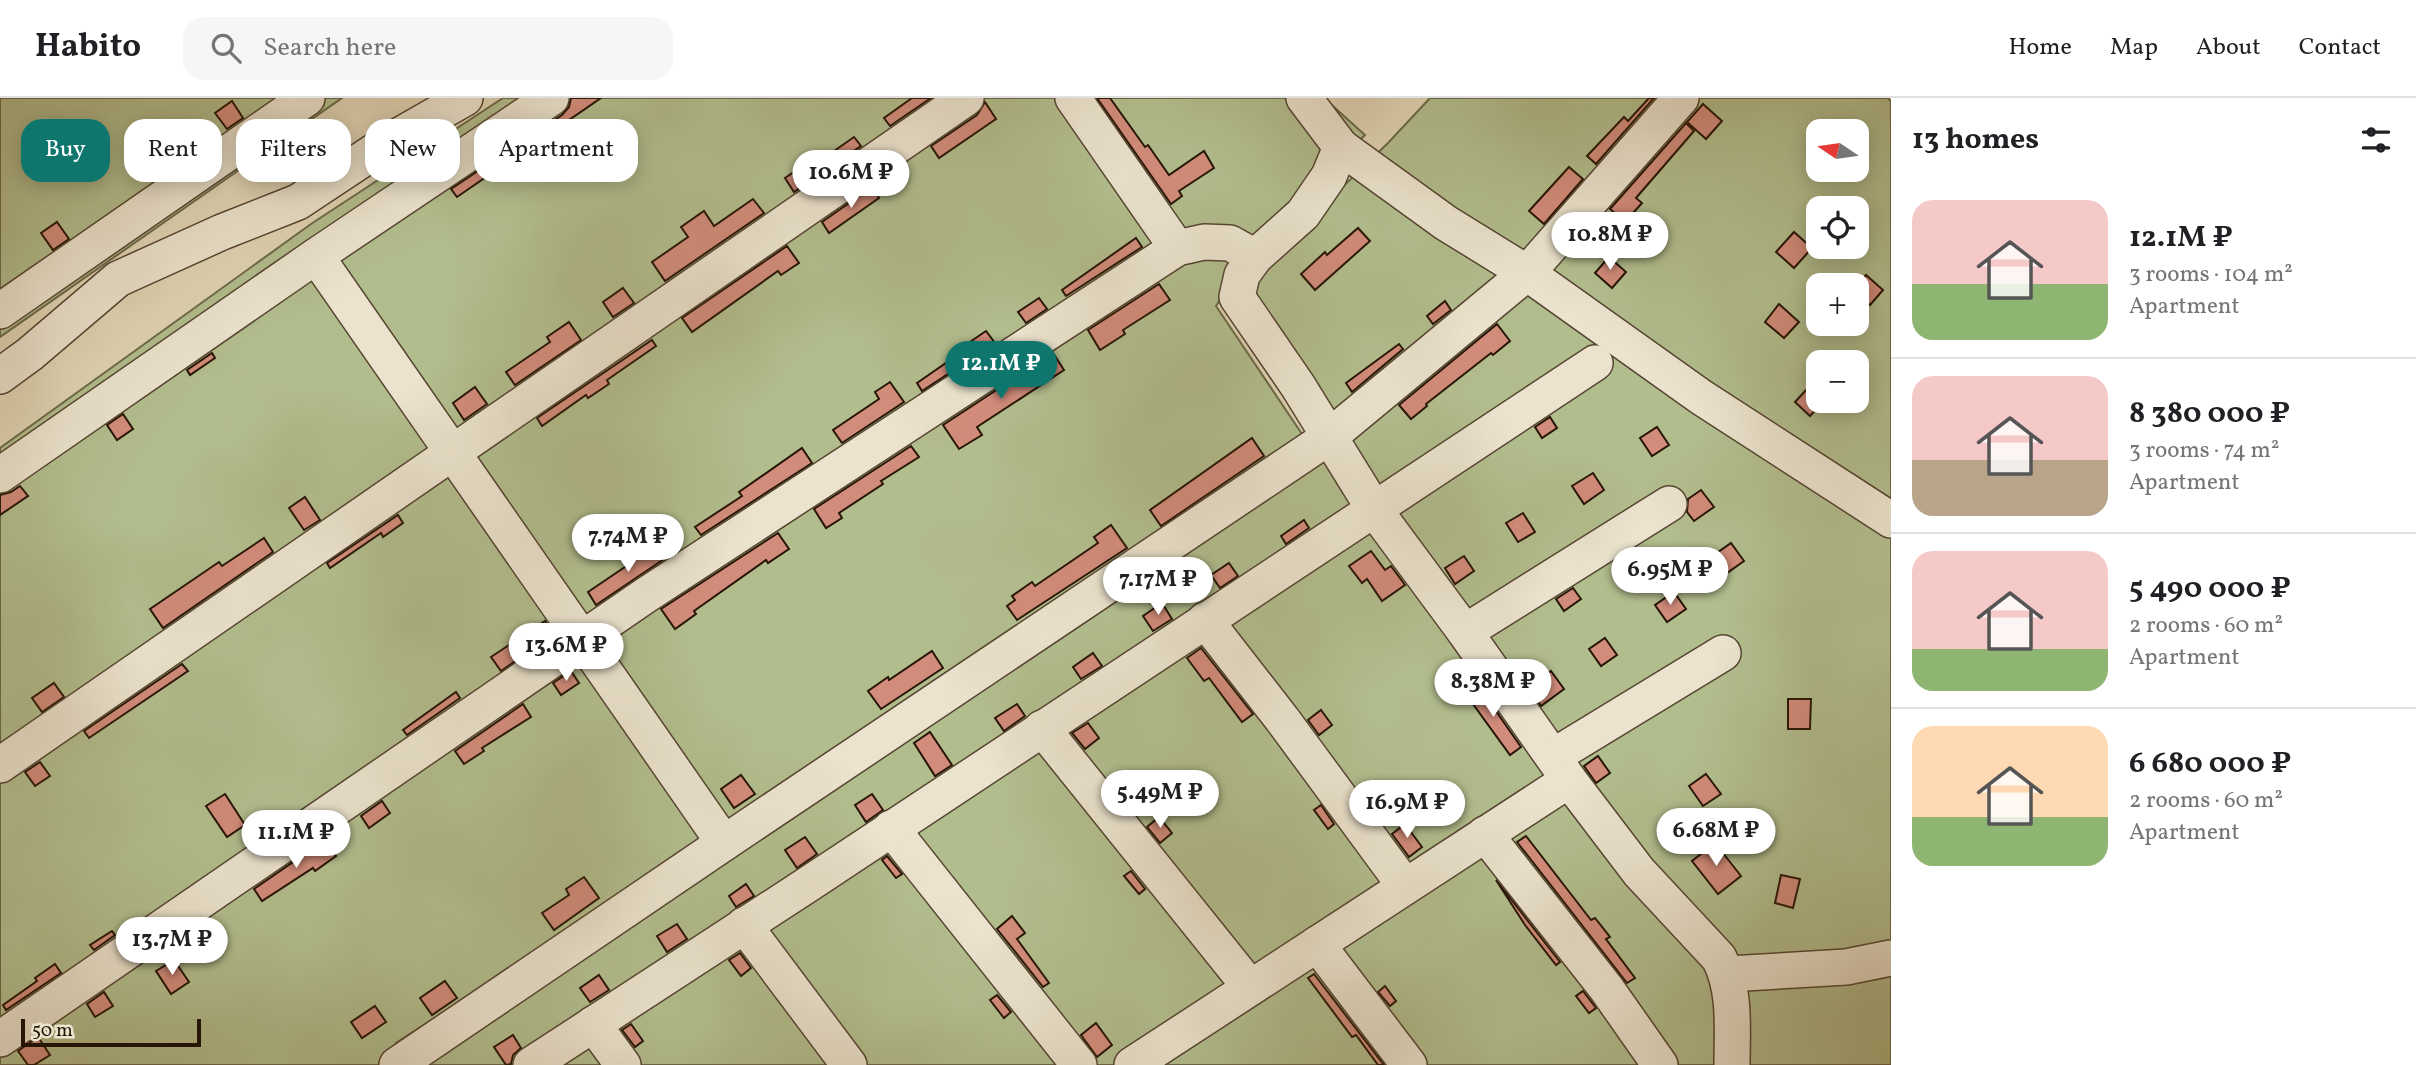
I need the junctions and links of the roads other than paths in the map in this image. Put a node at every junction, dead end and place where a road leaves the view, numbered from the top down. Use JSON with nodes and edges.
{"nodes":[{"id":1,"x":307,"y":98,"type":"edge"},
{"id":2,"x":465,"y":98,"type":"edge"},
{"id":3,"x":551,"y":98,"type":"edge"},
{"id":4,"x":966,"y":98,"type":"edge"},
{"id":5,"x":1073,"y":98,"type":"edge"},
{"id":6,"x":1304,"y":98,"type":"edge"},
{"id":7,"x":1681,"y":98,"type":"edge"},
{"id":8,"x":1341,"y":147,"type":"junction"},
{"id":9,"x":1177,"y":248,"type":"junction"},
{"id":10,"x":316,"y":256,"type":"junction"},
{"id":11,"x":1255,"y":257,"type":"junction"},
{"id":12,"x":1527,"y":273,"type":"junction"},
{"id":13,"x":0,"y":311,"type":"edge"},
{"id":14,"x":1595,"y":363,"type":"dead end"},
{"id":15,"x":0,"y":376,"type":"edge"},
{"id":16,"x":1329,"y":437,"type":"junction"},
{"id":17,"x":454,"y":452,"type":"junction"},
{"id":18,"x":0,"y":475,"type":"edge"},
{"id":19,"x":1669,"y":504,"type":"dead end"},
{"id":20,"x":1374,"y":509,"type":"junction"},
{"id":21,"x":1891,"y":520,"type":"edge"},
{"id":22,"x":1205,"y":620,"type":"junction"},
{"id":23,"x":1465,"y":632,"type":"junction"},
{"id":24,"x":583,"y":640,"type":"junction"},
{"id":25,"x":1723,"y":653,"type":"dead end"},
{"id":26,"x":1042,"y":728,"type":"junction"},
{"id":27,"x":0,"y":765,"type":"edge"},
{"id":28,"x":1561,"y":768,"type":"junction"},
{"id":29,"x":891,"y":828,"type":"junction"},
{"id":30,"x":1485,"y":834,"type":"junction"},
{"id":31,"x":724,"y":843,"type":"junction"},
{"id":32,"x":1405,"y":887,"type":"junction"},
{"id":33,"x":744,"y":925,"type":"junction"},
{"id":34,"x":1317,"y":944,"type":"junction"},
{"id":35,"x":1891,"y":958,"type":"edge"},
{"id":36,"x":1728,"y":974,"type":"junction"},
{"id":37,"x":1250,"y":987,"type":"junction"},
{"id":38,"x":593,"y":1024,"type":"junction"},
{"id":39,"x":0,"y":1039,"type":"edge"},
{"id":40,"x":1145,"y":1062,"type":"edge"},
{"id":41,"x":397,"y":1065,"type":"edge"},
{"id":42,"x":531,"y":1065,"type":"edge"},
{"id":43,"x":623,"y":1065,"type":"edge"},
{"id":44,"x":849,"y":1065,"type":"edge"},
{"id":45,"x":1079,"y":1065,"type":"edge"},
{"id":46,"x":1409,"y":1065,"type":"edge"},
{"id":47,"x":1660,"y":1065,"type":"edge"},
{"id":48,"x":1732,"y":1065,"type":"edge"}],
"edges":[{"from":1,"to":13,"type":"street"},
{"from":2,"to":15,"type":"street"},
{"from":3,"to":10,"type":"street"},
{"from":4,"to":17,"type":"street"},
{"from":5,"to":9,"type":"street"},
{"from":6,"to":8,"type":"street"},
{"from":7,"to":12,"type":"street"},
{"from":8,"to":11,"type":"street"},
{"from":8,"to":12,"type":"street"},
{"from":9,"to":11,"type":"street"},
{"from":9,"to":24,"type":"street"},
{"from":10,"to":17,"type":"street"},
{"from":10,"to":18,"type":"street"},
{"from":11,"to":16,"type":"street"},
{"from":12,"to":16,"type":"street"},
{"from":12,"to":21,"type":"street"},
{"from":14,"to":20,"type":"street"},
{"from":16,"to":20,"type":"street"},
{"from":16,"to":31,"type":"street"},
{"from":17,"to":24,"type":"street"},
{"from":17,"to":27,"type":"street"},
{"from":19,"to":23,"type":"street"},
{"from":20,"to":22,"type":"street"},
{"from":20,"to":23,"type":"street"},
{"from":22,"to":26,"type":"street"},
{"from":22,"to":32,"type":"street"},
{"from":23,"to":28,"type":"street"},
{"from":24,"to":31,"type":"street"},
{"from":24,"to":39,"type":"street"},
{"from":25,"to":28,"type":"street"},
{"from":26,"to":29,"type":"street"},
{"from":26,"to":37,"type":"street"},
{"from":28,"to":30,"type":"street"},
{"from":28,"to":36,"type":"street"},
{"from":29,"to":33,"type":"street"},
{"from":29,"to":45,"type":"street"},
{"from":30,"to":32,"type":"street"},
{"from":30,"to":47,"type":"street"},
{"from":31,"to":41,"type":"street"},
{"from":32,"to":34,"type":"street"},
{"from":33,"to":38,"type":"street"},
{"from":33,"to":44,"type":"street"},
{"from":34,"to":37,"type":"street"},
{"from":34,"to":46,"type":"street"},
{"from":35,"to":36,"type":"street"},
{"from":36,"to":48,"type":"street"},
{"from":37,"to":40,"type":"street"},
{"from":38,"to":42,"type":"street"},
{"from":38,"to":43,"type":"street"}]}
